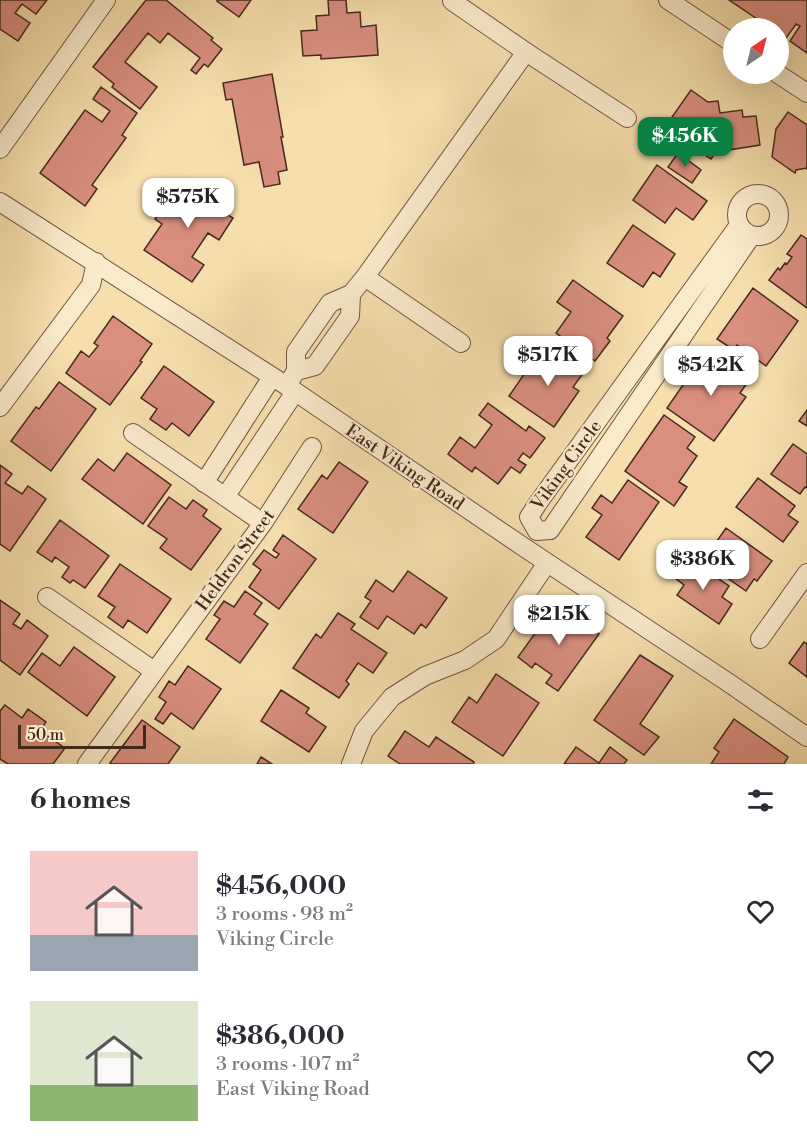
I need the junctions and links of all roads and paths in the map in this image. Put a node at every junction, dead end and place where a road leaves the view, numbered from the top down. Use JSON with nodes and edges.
{"nodes":[{"id":1,"x":106,"y":0,"type":"edge"},
{"id":2,"x":668,"y":0,"type":"edge"},
{"id":3,"x":452,"y":1,"type":"edge"},
{"id":4,"x":723,"y":37,"type":"edge"},
{"id":5,"x":526,"y":52,"type":"junction"},
{"id":6,"x":789,"y":81,"type":"edge"},
{"id":7,"x":807,"y":93,"type":"edge"},
{"id":8,"x":627,"y":118,"type":"dead end"},
{"id":9,"x":0,"y":149,"type":"edge"},
{"id":10,"x":0,"y":202,"type":"edge"},
{"id":11,"x":745,"y":230,"type":"dead end"},
{"id":12,"x":96,"y":262,"type":"junction"},
{"id":13,"x":364,"y":277,"type":"junction"},
{"id":14,"x":711,"y":279,"type":"junction"},
{"id":15,"x":658,"y":337,"type":"junction"},
{"id":16,"x":461,"y":343,"type":"dead end"},
{"id":17,"x":674,"y":348,"type":"junction"},
{"id":18,"x":288,"y":382,"type":"junction"},
{"id":19,"x":614,"y":398,"type":"junction"},
{"id":20,"x":0,"y":407,"type":"edge"},
{"id":21,"x":631,"y":410,"type":"junction"},
{"id":22,"x":133,"y":434,"type":"dead end"},
{"id":23,"x":312,"y":447,"type":"dead end"},
{"id":24,"x":566,"y":464,"type":"junction"},
{"id":25,"x":585,"y":478,"type":"junction"},
{"id":26,"x":204,"y":483,"type":"junction"},
{"id":27,"x":225,"y":497,"type":"junction"},
{"id":28,"x":263,"y":523,"type":"junction"},
{"id":29,"x":537,"y":531,"type":"junction"},
{"id":30,"x":525,"y":548,"type":"junction"},
{"id":31,"x":547,"y":563,"type":"junction"},
{"id":32,"x":807,"y":573,"type":"edge"},
{"id":33,"x":47,"y":597,"type":"dead end"},
{"id":34,"x":760,"y":639,"type":"dead end"},
{"id":35,"x":154,"y":671,"type":"junction"},
{"id":36,"x":807,"y":737,"type":"edge"},
{"id":37,"x":87,"y":764,"type":"edge"},
{"id":38,"x":351,"y":764,"type":"edge"}],
"edges":[{"from":1,"to":9,"type":"street"},
{"from":2,"to":4,"type":"street"},
{"from":3,"to":5,"type":"street"},
{"from":5,"to":8,"type":"street"},
{"from":5,"to":13,"type":"street"},
{"from":6,"to":7,"type":"street"},
{"from":10,"to":12,"type":"street","name":"East Viking Road"},
{"from":11,"to":14,"type":"street","name":"Viking Circle"},
{"from":12,"to":18,"type":"street","name":"East Viking Road"},
{"from":12,"to":20,"type":"street"},
{"from":13,"to":16,"type":"street"},
{"from":13,"to":18,"type":"street"},
{"from":14,"to":15,"type":"street","name":"Viking Circle"},
{"from":14,"to":17,"type":"street","name":"Viking Circle"},
{"from":15,"to":17,"type":"street"},
{"from":15,"to":19,"type":"street","name":"Viking Circle"},
{"from":17,"to":21,"type":"street","name":"Viking Circle"},
{"from":18,"to":26,"type":"street"},
{"from":18,"to":27,"type":"street"},
{"from":18,"to":30,"type":"street","name":"East Viking Road"},
{"from":19,"to":21,"type":"street"},
{"from":19,"to":24,"type":"street","name":"Viking Circle"},
{"from":21,"to":25,"type":"street","name":"Viking Circle"},
{"from":22,"to":26,"type":"street"},
{"from":23,"to":28,"type":"street","name":"Heldron Street"},
{"from":24,"to":25,"type":"street"},
{"from":24,"to":29,"type":"street","name":"Viking Circle"},
{"from":25,"to":29,"type":"street","name":"Viking Circle"},
{"from":26,"to":27,"type":"street"},
{"from":27,"to":28,"type":"street"},
{"from":28,"to":35,"type":"street","name":"Heldron Street"},
{"from":29,"to":30,"type":"street","name":"Viking Circle"},
{"from":30,"to":31,"type":"street","name":"East Viking Road"},
{"from":31,"to":36,"type":"street","name":"East Viking Road"},
{"from":31,"to":38,"type":"street"},
{"from":32,"to":34,"type":"street"},
{"from":33,"to":35,"type":"street"},
{"from":35,"to":37,"type":"street","name":"Heldron Street"}]}
